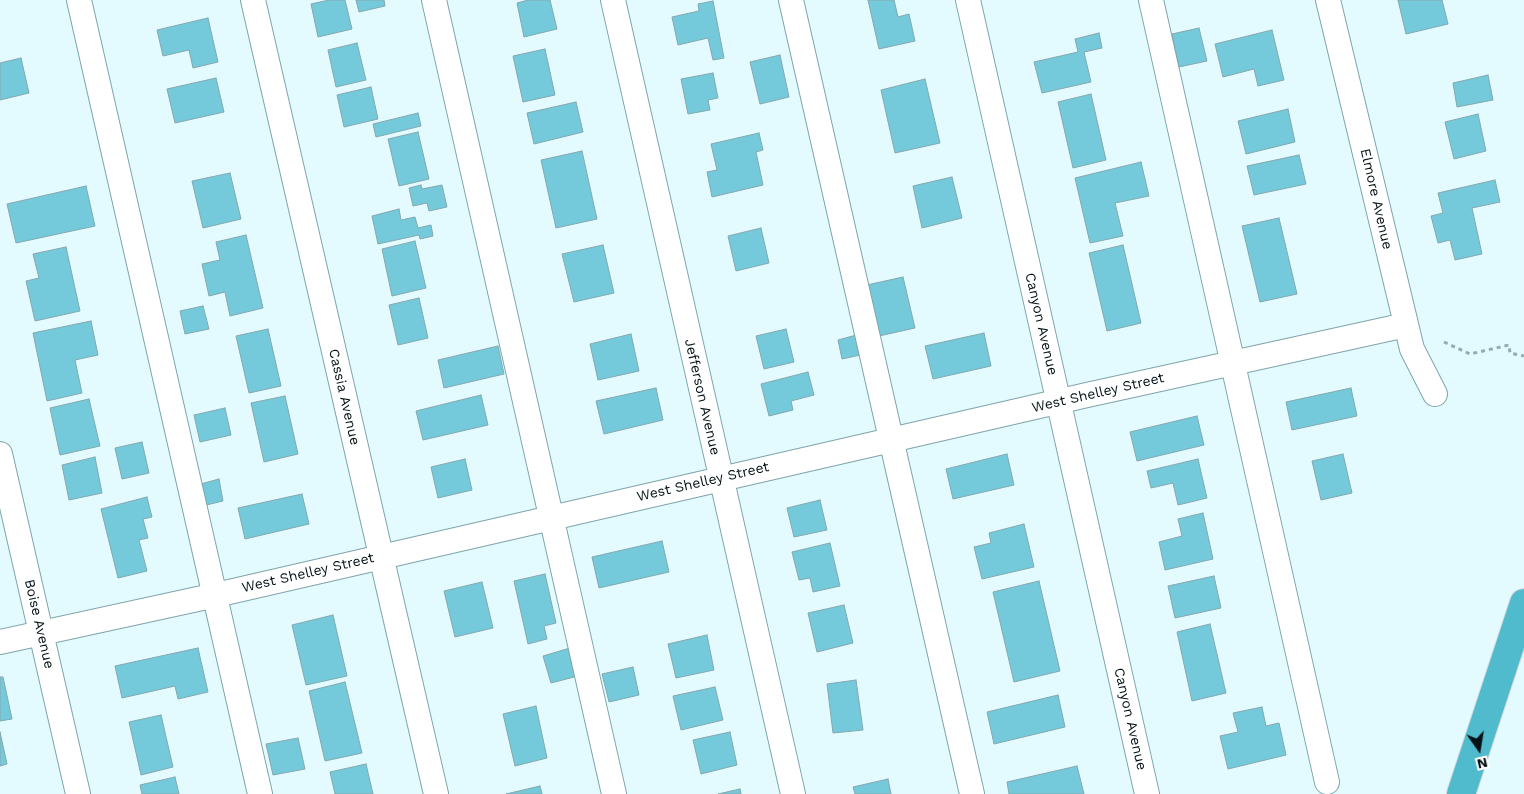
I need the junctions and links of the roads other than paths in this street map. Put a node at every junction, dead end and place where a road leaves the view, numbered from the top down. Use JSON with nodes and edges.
{"nodes":[{"id":1,"x":79,"y":0,"type":"edge"},
{"id":2,"x":252,"y":0,"type":"edge"},
{"id":3,"x":434,"y":0,"type":"edge"},
{"id":4,"x":613,"y":0,"type":"edge"},
{"id":5,"x":791,"y":0,"type":"edge"},
{"id":6,"x":968,"y":0,"type":"edge"},
{"id":7,"x":1151,"y":0,"type":"edge"},
{"id":8,"x":1328,"y":0,"type":"edge"},
{"id":9,"x":1406,"y":325,"type":"junction"},
{"id":10,"x":1232,"y":362,"type":"junction"},
{"id":11,"x":1435,"y":394,"type":"dead end"},
{"id":12,"x":1059,"y":401,"type":"junction"},
{"id":13,"x":892,"y":440,"type":"junction"},
{"id":14,"x":0,"y":454,"type":"edge"},
{"id":15,"x":720,"y":478,"type":"junction"},
{"id":16,"x":551,"y":517,"type":"junction"},
{"id":17,"x":381,"y":556,"type":"junction"},
{"id":18,"x":216,"y":596,"type":"junction"},
{"id":19,"x":1524,"y":603,"type":"edge"},
{"id":20,"x":41,"y":633,"type":"junction"},
{"id":21,"x":0,"y":642,"type":"edge"},
{"id":22,"x":1327,"y":782,"type":"dead end"},
{"id":23,"x":78,"y":794,"type":"edge"},
{"id":24,"x":260,"y":794,"type":"edge"},
{"id":25,"x":436,"y":794,"type":"edge"},
{"id":26,"x":614,"y":794,"type":"edge"},
{"id":27,"x":793,"y":794,"type":"edge"},
{"id":28,"x":972,"y":794,"type":"edge"},
{"id":29,"x":1147,"y":794,"type":"edge"},
{"id":30,"x":1461,"y":794,"type":"edge"}],
"edges":[{"from":1,"to":18,"type":"street"},
{"from":2,"to":17,"type":"street","name":"Cassia Avenue"},
{"from":3,"to":16,"type":"street"},
{"from":4,"to":15,"type":"street","name":"Jefferson Avenue"},
{"from":5,"to":13,"type":"street"},
{"from":6,"to":12,"type":"street","name":"Canyon Avenue"},
{"from":7,"to":10,"type":"street"},
{"from":8,"to":9,"type":"street","name":"Elmore Avenue"},
{"from":9,"to":10,"type":"street","name":"West Shelley Street"},
{"from":9,"to":11,"type":"street","name":"Elmore Avenue"},
{"from":10,"to":12,"type":"street","name":"West Shelley Street"},
{"from":10,"to":22,"type":"street"},
{"from":12,"to":13,"type":"street","name":"West Shelley Street"},
{"from":12,"to":29,"type":"street","name":"Canyon Avenue"},
{"from":13,"to":15,"type":"street","name":"West Shelley Street"},
{"from":13,"to":28,"type":"street"},
{"from":14,"to":20,"type":"street","name":"Boise Avenue"},
{"from":15,"to":16,"type":"street","name":"West Shelley Street"},
{"from":15,"to":27,"type":"street","name":"Jefferson Avenue"},
{"from":16,"to":17,"type":"street","name":"West Shelley Street"},
{"from":16,"to":26,"type":"street"},
{"from":17,"to":18,"type":"street","name":"West Shelley Street"},
{"from":17,"to":25,"type":"street","name":"Cassia Avenue"},
{"from":18,"to":20,"type":"street","name":"West Shelley Street"},
{"from":18,"to":24,"type":"street"},
{"from":19,"to":30,"type":"highway"},
{"from":20,"to":21,"type":"street","name":"West Shelley Street"},
{"from":20,"to":23,"type":"street","name":"Boise Avenue"}]}
